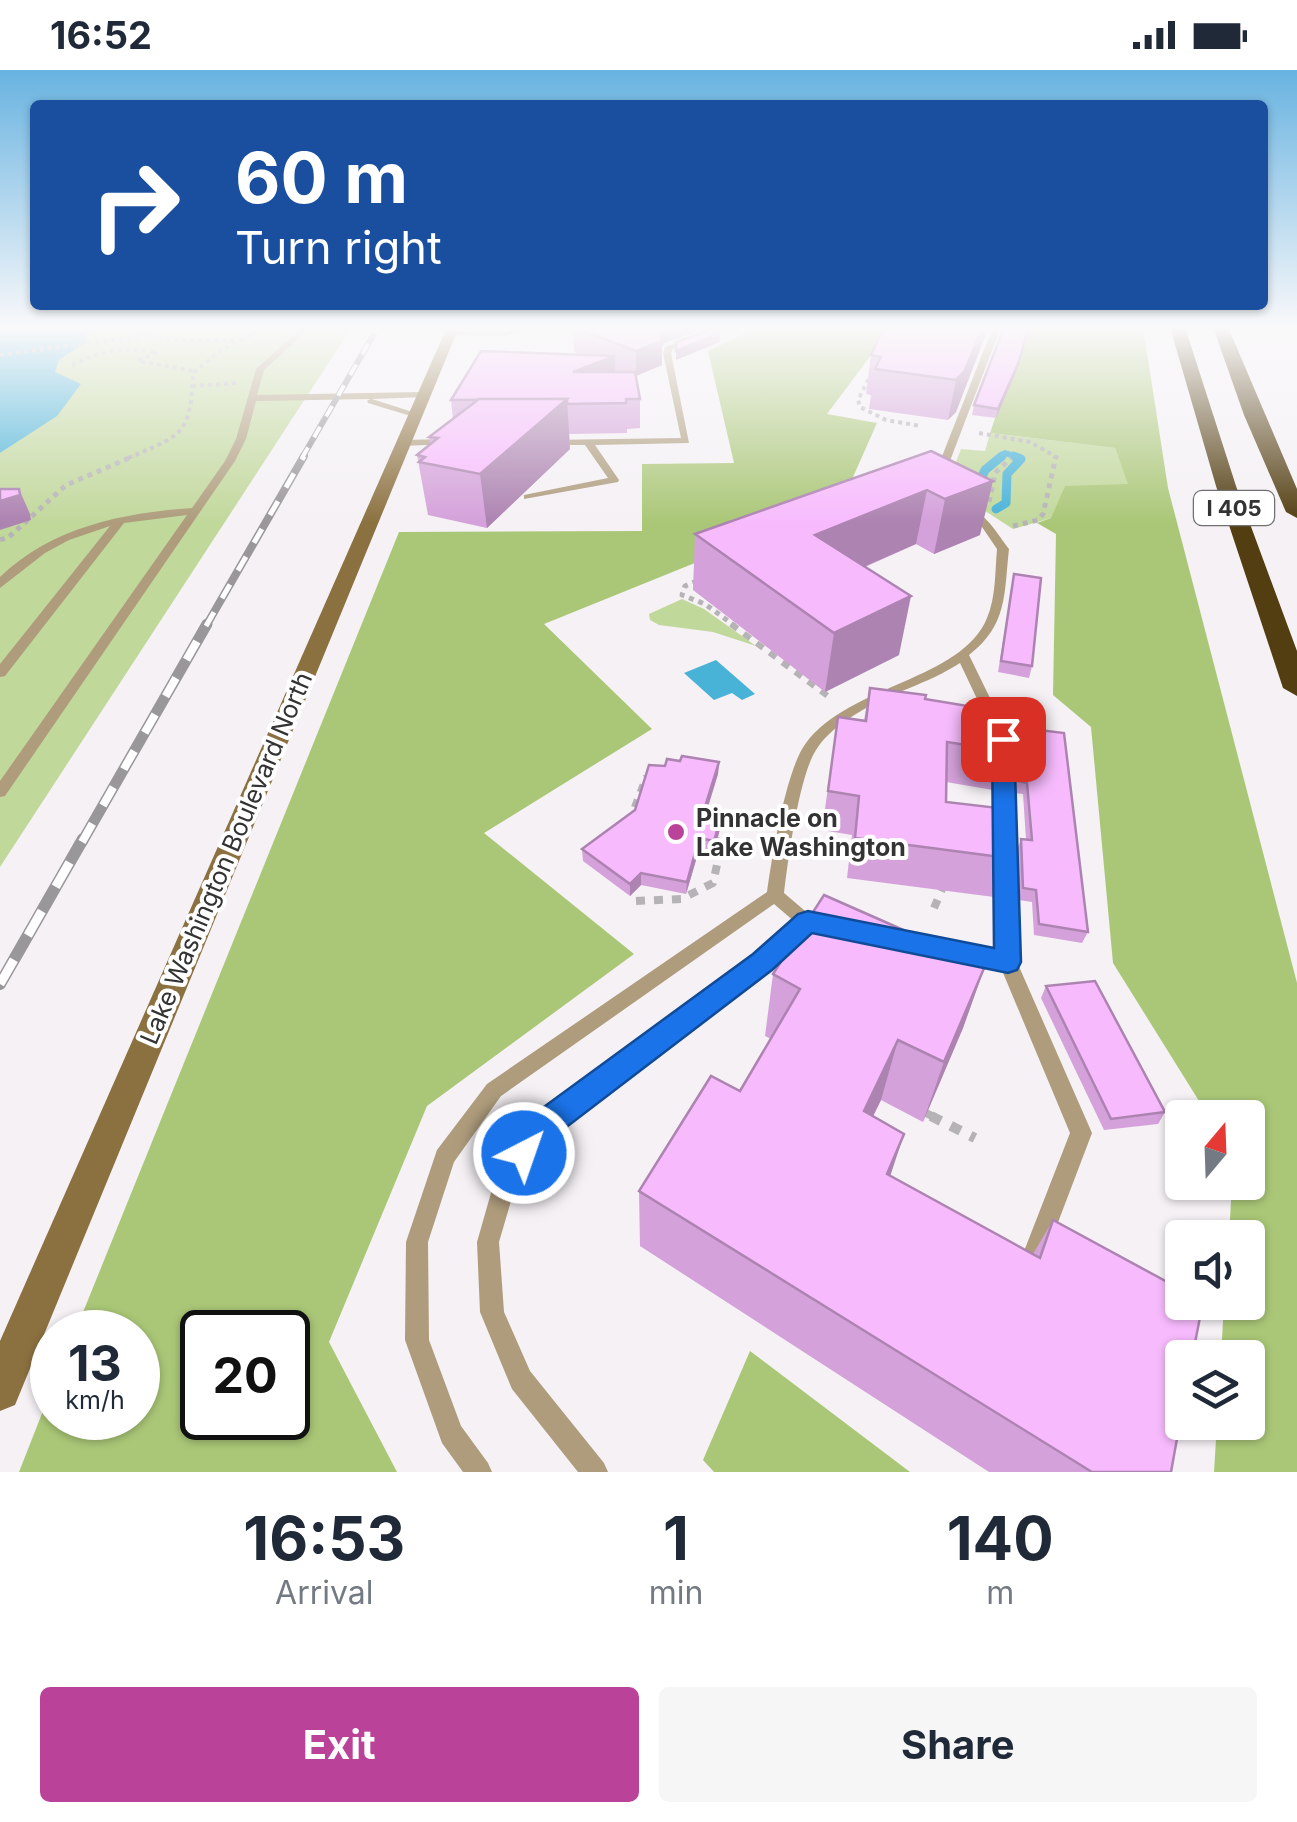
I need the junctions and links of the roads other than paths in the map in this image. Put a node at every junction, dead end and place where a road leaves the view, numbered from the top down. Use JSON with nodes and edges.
{"nodes":[{"id":1,"x":255,"y":392,"type":"edge"},
{"id":2,"x":675,"y":392,"type":"edge"},
{"id":3,"x":972,"y":392,"type":"edge"},
{"id":4,"x":1197,"y":392,"type":"edge"},
{"id":5,"x":1245,"y":392,"type":"edge"},
{"id":6,"x":338,"y":395,"type":"junction"},
{"id":7,"x":422,"y":395,"type":"joint"},
{"id":8,"x":254,"y":398,"type":"junction"},
{"id":9,"x":414,"y":414,"type":"junction"},
{"id":10,"x":456,"y":442,"type":"edge"},
{"id":11,"x":538,"y":442,"type":"edge"},
{"id":12,"x":588,"y":442,"type":"junction"},
{"id":13,"x":402,"y":443,"type":"junction"},
{"id":14,"x":942,"y":492,"type":"edge"},
{"id":15,"x":528,"y":497,"type":"dead end"},
{"id":16,"x":957,"y":502,"type":"edge"},
{"id":17,"x":197,"y":511,"type":"junction"},
{"id":18,"x":1297,"y":512,"type":"edge"},
{"id":19,"x":119,"y":522,"type":"junction"},
{"id":20,"x":0,"y":584,"type":"edge"},
{"id":21,"x":964,"y":656,"type":"junction"},
{"id":22,"x":0,"y":672,"type":"edge"},
{"id":23,"x":1297,"y":688,"type":"edge"},
{"id":24,"x":0,"y":792,"type":"edge"},
{"id":25,"x":775,"y":895,"type":"junction"},
{"id":26,"x":808,"y":922,"type":"junction"},
{"id":27,"x":840,"y":928,"type":"edge"},
{"id":28,"x":907,"y":942,"type":"edge"},
{"id":29,"x":1008,"y":962,"type":"junction"},
{"id":30,"x":1031,"y":1264,"type":"edge"},
{"id":31,"x":0,"y":1390,"type":"edge"},
{"id":32,"x":479,"y":1472,"type":"edge"},
{"id":33,"x":595,"y":1472,"type":"edge"}],
"edges":[{"from":1,"to":8,"type":"lane"},
{"from":2,"to":12,"type":"lane"},
{"from":3,"to":14,"type":"lane"},
{"from":4,"to":23,"type":"highway","number":"I 405"},
{"from":5,"to":18,"type":"highway","number":"I 405"},
{"from":6,"to":7,"type":"lane"},
{"from":6,"to":8,"type":"lane"},
{"from":6,"to":9,"type":"lane"},
{"from":7,"to":9,"type":"street","name":"Lake Washington Boulevard North"},
{"from":8,"to":17,"type":"lane"},
{"from":9,"to":13,"type":"street","name":"Lake Washington Boulevard North"},
{"from":10,"to":13,"type":"lane"},
{"from":11,"to":12,"type":"lane"},
{"from":12,"to":15,"type":"lane"},
{"from":13,"to":31,"type":"street","name":"Lake Washington Boulevard North"},
{"from":16,"to":21,"type":"lane"},
{"from":17,"to":19,"type":"lane"},
{"from":17,"to":24,"type":"lane"},
{"from":19,"to":20,"type":"lane"},
{"from":19,"to":22,"type":"lane"},
{"from":21,"to":25,"type":"lane"},
{"from":21,"to":29,"type":"lane"},
{"from":25,"to":26,"type":"lane"},
{"from":25,"to":32,"type":"lane"},
{"from":26,"to":27,"type":"lane"},
{"from":26,"to":33,"type":"lane"},
{"from":28,"to":29,"type":"lane"},
{"from":29,"to":30,"type":"lane"}]}
